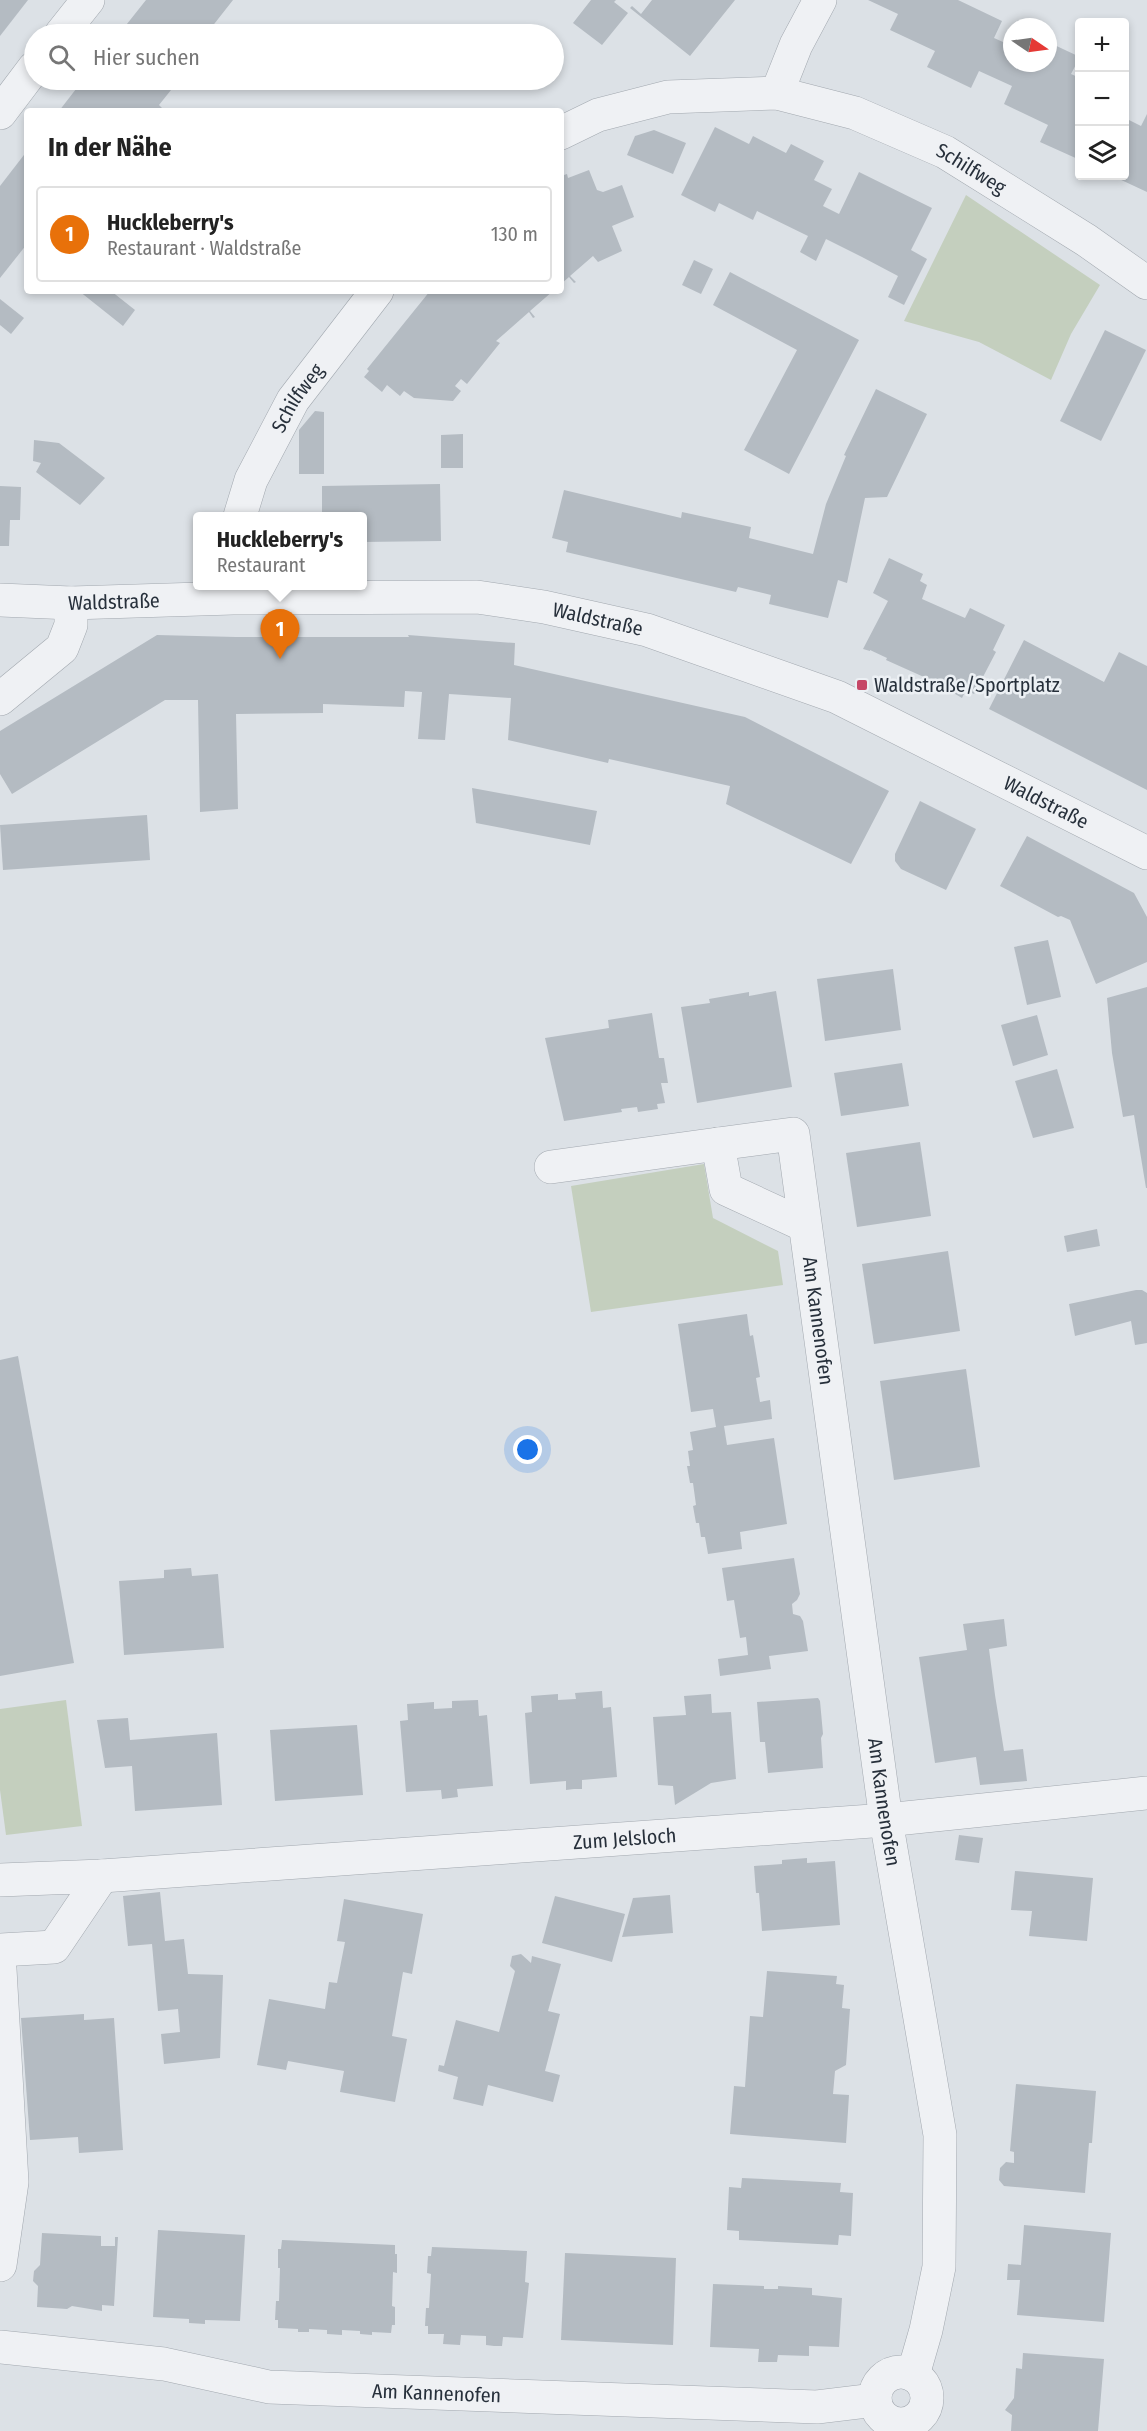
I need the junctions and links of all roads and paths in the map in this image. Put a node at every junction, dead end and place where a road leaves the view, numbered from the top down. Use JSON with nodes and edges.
{"nodes":[{"id":1,"x":88,"y":0,"type":"edge"},
{"id":2,"x":820,"y":0,"type":"edge"},
{"id":3,"x":69,"y":24,"type":"edge"},
{"id":4,"x":24,"y":81,"type":"edge"},
{"id":5,"x":777,"y":93,"type":"junction"},
{"id":6,"x":0,"y":113,"type":"edge"},
{"id":7,"x":564,"y":132,"type":"edge"},
{"id":8,"x":1147,"y":282,"type":"edge"},
{"id":9,"x":375,"y":294,"type":"edge"},
{"id":10,"x":241,"y":512,"type":"edge"},
{"id":11,"x":233,"y":592,"type":"edge"},
{"id":12,"x":0,"y":600,"type":"edge"},
{"id":13,"x":71,"y":603,"type":"junction"},
{"id":14,"x":0,"y":699,"type":"edge"},
{"id":15,"x":1147,"y":853,"type":"edge"},
{"id":16,"x":718,"y":1144,"type":"junction"},
{"id":17,"x":551,"y":1167,"type":"dead end"},
{"id":18,"x":804,"y":1225,"type":"junction"},
{"id":19,"x":1147,"y":1793,"type":"edge"},
{"id":20,"x":886,"y":1820,"type":"junction"},
{"id":21,"x":102,"y":1876,"type":"junction"},
{"id":22,"x":0,"y":1881,"type":"edge"},
{"id":23,"x":0,"y":1950,"type":"edge"},
{"id":24,"x":0,"y":1969,"type":"edge"},
{"id":25,"x":0,"y":2265,"type":"edge"},
{"id":26,"x":0,"y":2347,"type":"edge"},
{"id":27,"x":913,"y":2375,"type":"junction"},
{"id":28,"x":875,"y":2400,"type":"junction"}],
"edges":[{"from":1,"to":3,"type":"street"},
{"from":2,"to":5,"type":"street"},
{"from":4,"to":6,"type":"street"},
{"from":5,"to":7,"type":"street","name":"Schilfweg"},
{"from":5,"to":8,"type":"street","name":"Schilfweg"},
{"from":9,"to":10,"type":"street","name":"Schilfweg"},
{"from":11,"to":13,"type":"street","name":"Waldstraße"},
{"from":11,"to":15,"type":"street","name":"Waldstraße"},
{"from":12,"to":13,"type":"street","name":"Waldstraße"},
{"from":13,"to":14,"type":"street"},
{"from":16,"to":17,"type":"street","name":"Am Kannenofen"},
{"from":16,"to":18,"type":"street"},
{"from":16,"to":18,"type":"street","name":"Am Kannenofen"},
{"from":18,"to":20,"type":"street","name":"Am Kannenofen"},
{"from":19,"to":20,"type":"street","name":"Zum Jelsloch"},
{"from":20,"to":21,"type":"street","name":"Zum Jelsloch"},
{"from":20,"to":27,"type":"street","name":"Am Kannenofen"},
{"from":21,"to":22,"type":"street","name":"Zum Jelsloch"},
{"from":21,"to":23,"type":"street"},
{"from":24,"to":25,"type":"street"},
{"from":26,"to":28,"type":"street","name":"Am Kannenofen"},
{"from":27,"to":28,"type":"street"},
{"from":27,"to":28,"type":"street"}]}
